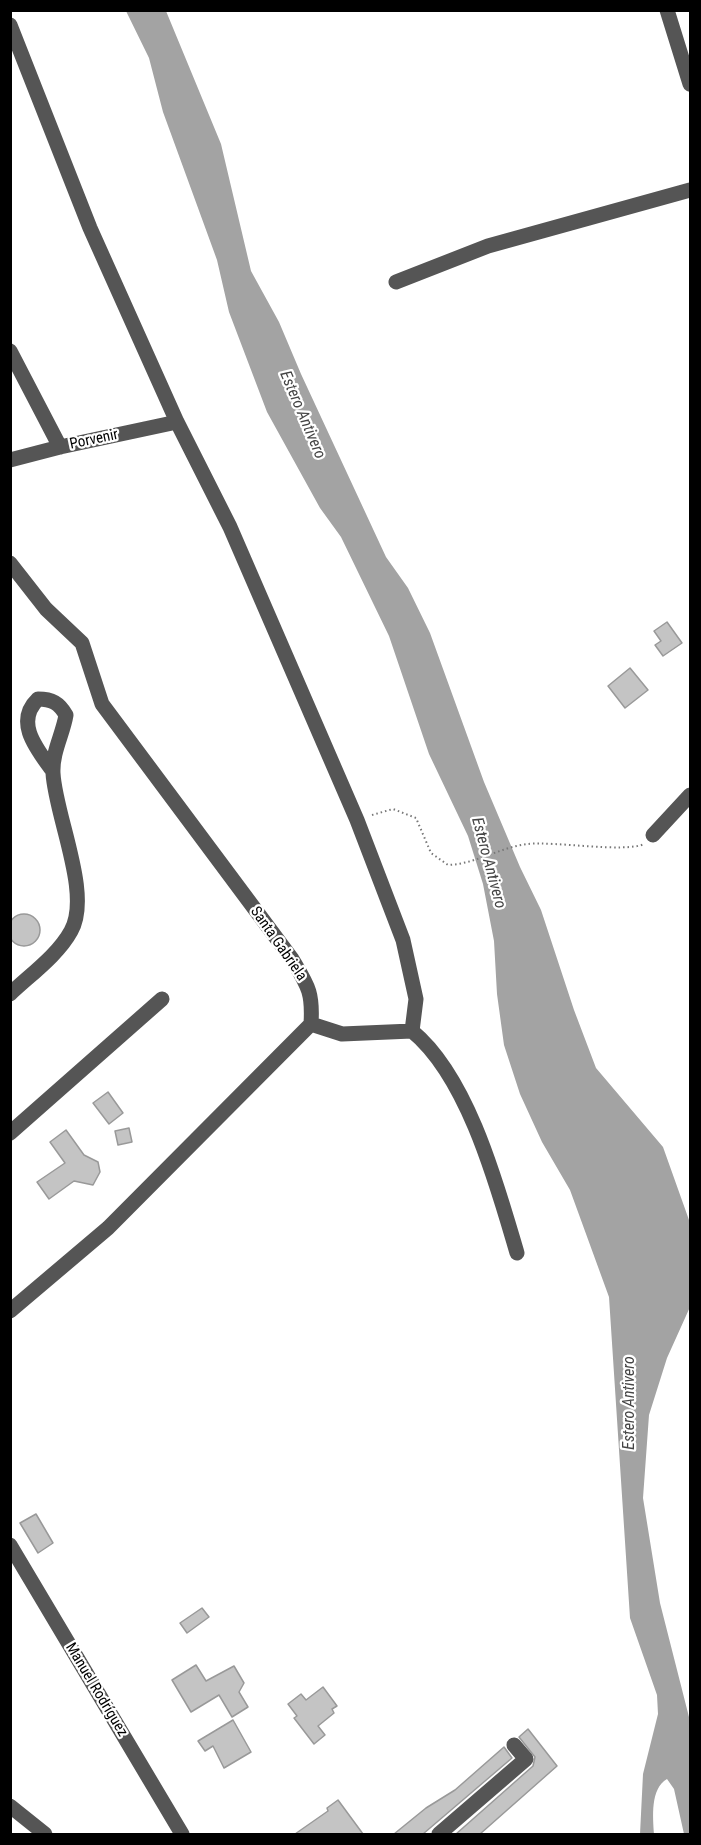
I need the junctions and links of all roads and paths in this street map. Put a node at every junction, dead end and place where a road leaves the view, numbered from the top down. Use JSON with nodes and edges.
{"nodes":[{"id":1,"x":667,"y":10,"type":"edge"},
{"id":2,"x":10,"y":25,"type":"edge"},
{"id":3,"x":690,"y":84,"type":"edge"},
{"id":4,"x":690,"y":190,"type":"edge"},
{"id":5,"x":396,"y":282,"type":"dead end"},
{"id":6,"x":10,"y":351,"type":"edge"},
{"id":7,"x":177,"y":422,"type":"junction"},
{"id":8,"x":60,"y":447,"type":"junction"},
{"id":9,"x":10,"y":460,"type":"edge"},
{"id":10,"x":10,"y":562,"type":"edge"},
{"id":11,"x":52,"y":770,"type":"dead end"},
{"id":12,"x":690,"y":795,"type":"edge"},
{"id":13,"x":357,"y":820,"type":"junction"},
{"id":14,"x":653,"y":835,"type":"joint"},
{"id":15,"x":10,"y":994,"type":"edge"},
{"id":16,"x":162,"y":999,"type":"dead end"},
{"id":17,"x":310,"y":1024,"type":"junction"},
{"id":18,"x":412,"y":1031,"type":"junction"},
{"id":19,"x":10,"y":1133,"type":"edge"},
{"id":20,"x":517,"y":1253,"type":"dead end"},
{"id":21,"x":10,"y":1311,"type":"edge"},
{"id":22,"x":10,"y":1545,"type":"edge"},
{"id":23,"x":514,"y":1745,"type":"dead end"},
{"id":24,"x":10,"y":1806,"type":"edge"},
{"id":25,"x":45,"y":1834,"type":"edge"},
{"id":26,"x":182,"y":1834,"type":"edge"},
{"id":27,"x":439,"y":1834,"type":"edge"}],
"edges":[{"from":1,"to":3,"type":"street"},
{"from":2,"to":7,"type":"street"},
{"from":4,"to":5,"type":"street"},
{"from":6,"to":8,"type":"street"},
{"from":7,"to":8,"type":"street","name":"Porvenir"},
{"from":7,"to":13,"type":"street"},
{"from":8,"to":9,"type":"street","name":"Porvenir"},
{"from":10,"to":17,"type":"street","name":"Santa Gabriela"},
{"from":11,"to":15,"type":"street"},
{"from":12,"to":14,"type":"street"},
{"from":13,"to":14,"type":"path"},
{"from":13,"to":18,"type":"street"},
{"from":16,"to":19,"type":"street"},
{"from":17,"to":18,"type":"street"},
{"from":17,"to":21,"type":"street"},
{"from":18,"to":20,"type":"street"},
{"from":22,"to":26,"type":"street","name":"Manuel Rodríguez"},
{"from":23,"to":27,"type":"street"},
{"from":24,"to":25,"type":"street"}]}
